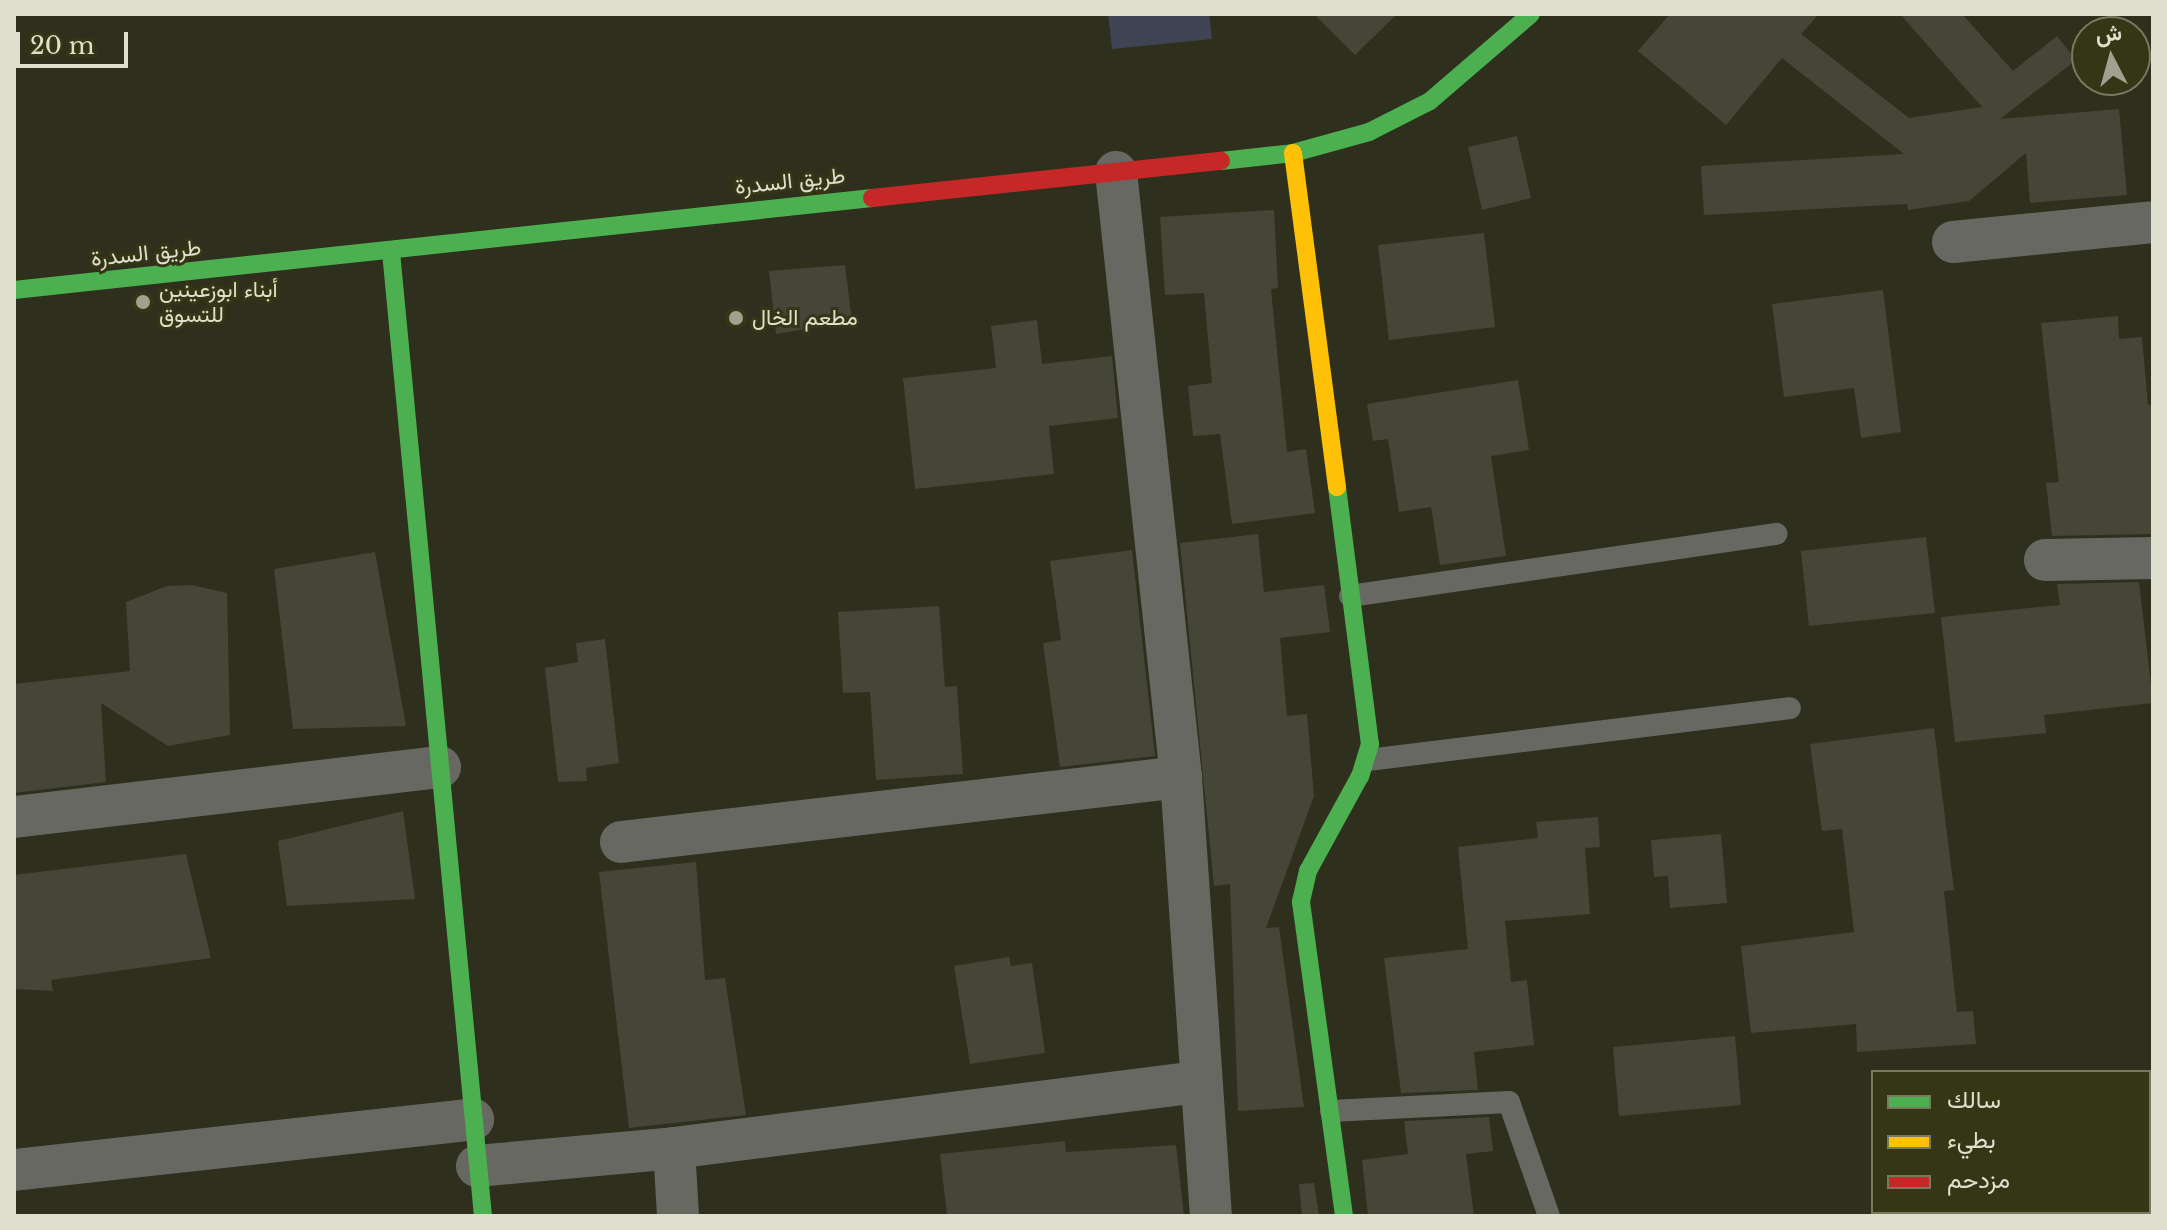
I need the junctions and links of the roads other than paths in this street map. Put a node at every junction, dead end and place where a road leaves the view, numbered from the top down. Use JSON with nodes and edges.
{"nodes":[{"id":1,"x":1531,"y":14,"type":"edge"},
{"id":2,"x":1293,"y":153,"type":"junction"},
{"id":3,"x":1116,"y":172,"type":"junction"},
{"id":4,"x":2153,"y":222,"type":"edge"},
{"id":5,"x":1953,"y":242,"type":"dead end"},
{"id":6,"x":391,"y":252,"type":"junction"},
{"id":7,"x":14,"y":290,"type":"edge"},
{"id":8,"x":1777,"y":534,"type":"dead end"},
{"id":9,"x":2153,"y":558,"type":"edge"},
{"id":10,"x":2045,"y":560,"type":"dead end"},
{"id":11,"x":1350,"y":596,"type":"junction"},
{"id":12,"x":1790,"y":708,"type":"dead end"},
{"id":13,"x":1368,"y":760,"type":"junction"},
{"id":14,"x":440,"y":767,"type":"junction"},
{"id":15,"x":1181,"y":777,"type":"junction"},
{"id":16,"x":14,"y":817,"type":"edge"},
{"id":17,"x":621,"y":842,"type":"dead end"},
{"id":18,"x":1197,"y":1082,"type":"junction"},
{"id":19,"x":1331,"y":1111,"type":"junction"},
{"id":20,"x":473,"y":1119,"type":"junction"},
{"id":21,"x":674,"y":1148,"type":"junction"},
{"id":22,"x":477,"y":1166,"type":"junction"},
{"id":23,"x":14,"y":1170,"type":"edge"},
{"id":24,"x":483,"y":1216,"type":"edge"},
{"id":25,"x":678,"y":1216,"type":"edge"},
{"id":26,"x":1211,"y":1216,"type":"edge"},
{"id":27,"x":1344,"y":1216,"type":"edge"},
{"id":28,"x":1549,"y":1216,"type":"edge"}],
"edges":[{"from":1,"to":2,"type":"street","name":"طريق السدرة"},
{"from":2,"to":3,"type":"street","name":"طريق السدرة"},
{"from":2,"to":11,"type":"street"},
{"from":3,"to":6,"type":"street","name":"طريق السدرة"},
{"from":3,"to":15,"type":"street"},
{"from":4,"to":5,"type":"street"},
{"from":6,"to":7,"type":"street","name":"طريق السدرة"},
{"from":6,"to":14,"type":"street"},
{"from":8,"to":11,"type":"lane"},
{"from":9,"to":10,"type":"street"},
{"from":11,"to":13,"type":"street"},
{"from":12,"to":13,"type":"lane"},
{"from":13,"to":19,"type":"street"},
{"from":14,"to":16,"type":"street"},
{"from":14,"to":20,"type":"street"},
{"from":15,"to":17,"type":"street"},
{"from":15,"to":18,"type":"street"},
{"from":18,"to":21,"type":"street"},
{"from":18,"to":26,"type":"street"},
{"from":19,"to":27,"type":"street"},
{"from":19,"to":28,"type":"lane"},
{"from":20,"to":22,"type":"street"},
{"from":20,"to":23,"type":"street"},
{"from":21,"to":22,"type":"street"},
{"from":21,"to":25,"type":"street"},
{"from":22,"to":24,"type":"street"}]}
